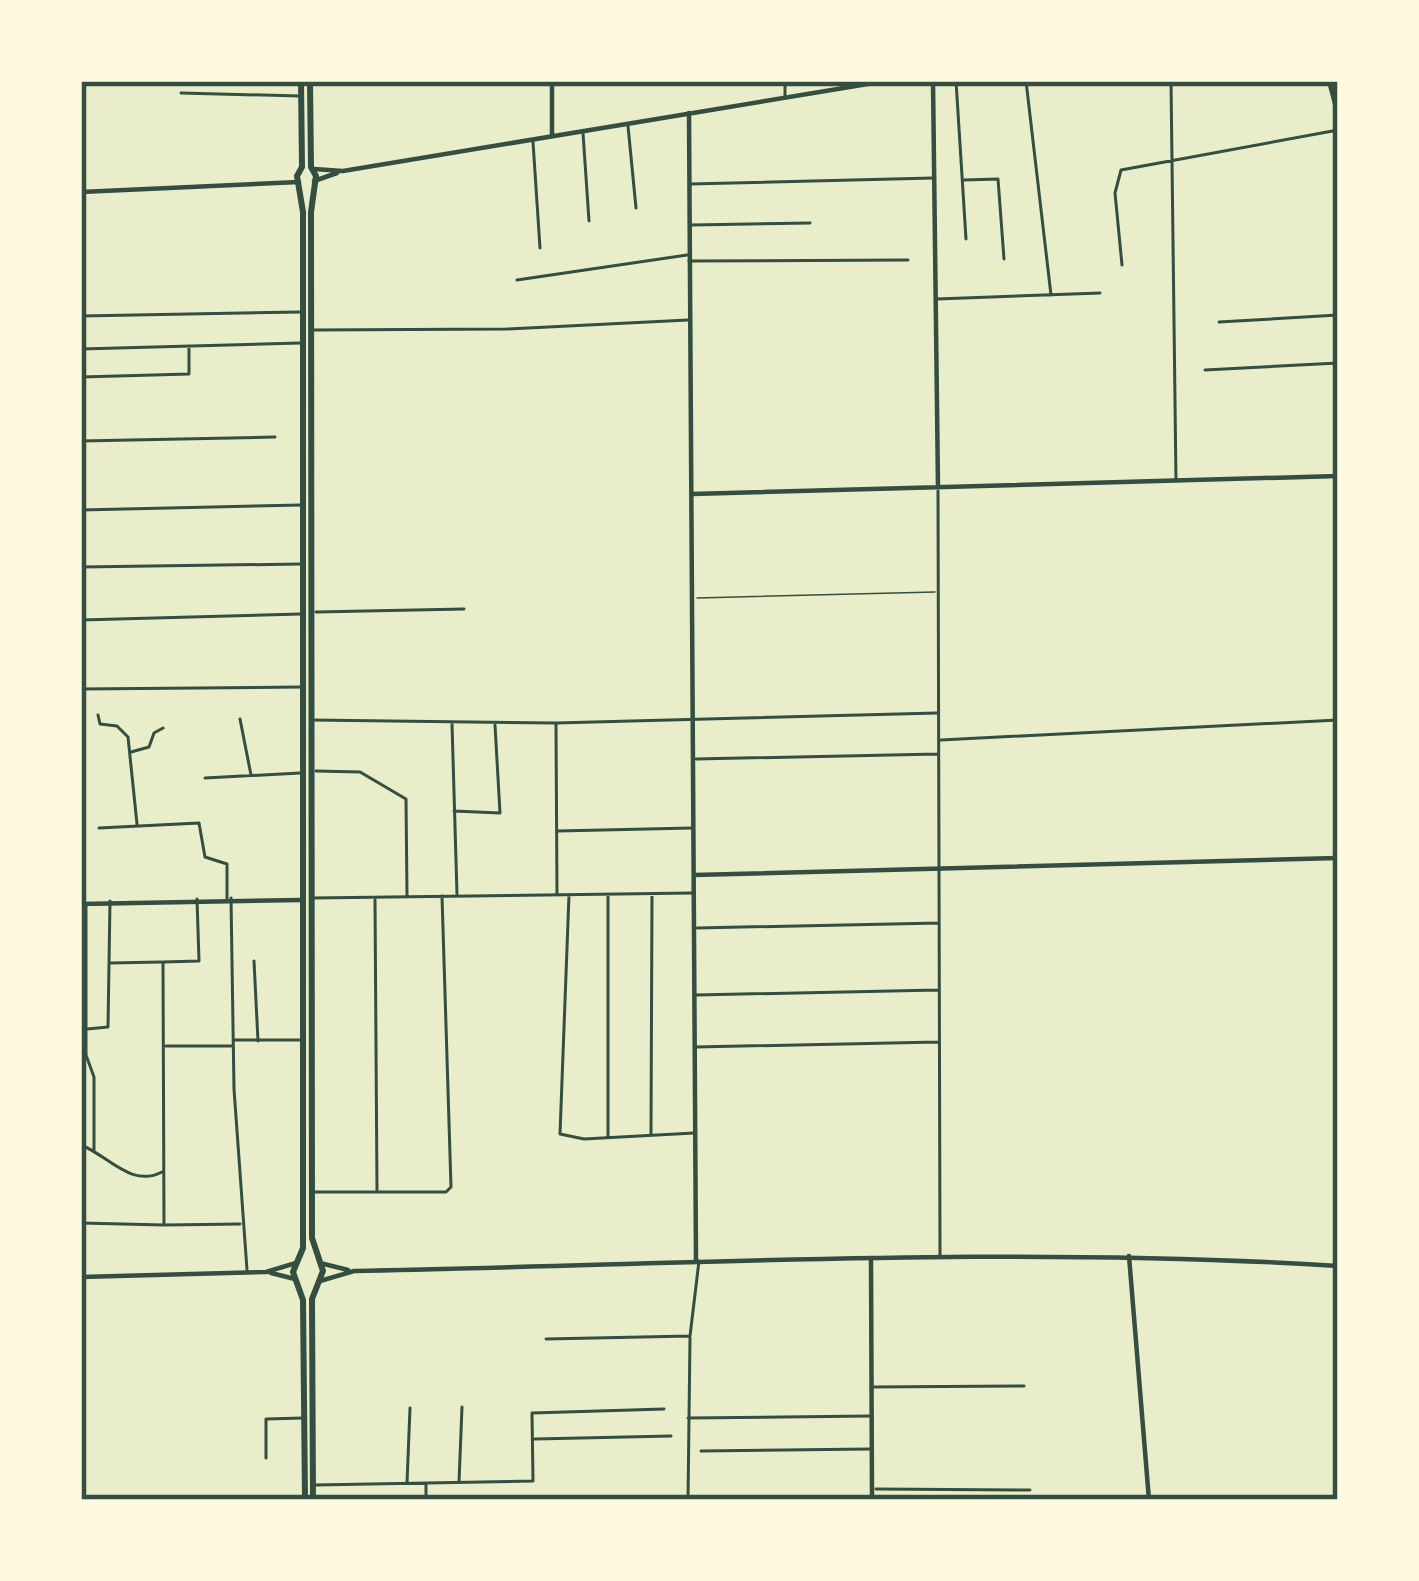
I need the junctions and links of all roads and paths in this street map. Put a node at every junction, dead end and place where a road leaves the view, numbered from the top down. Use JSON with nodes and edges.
{"nodes":[{"id":1,"x":306,"y":81,"type":"edge"},
{"id":2,"x":552,"y":81,"type":"edge"},
{"id":3,"x":785,"y":81,"type":"edge"},
{"id":4,"x":886,"y":81,"type":"edge"},
{"id":5,"x":934,"y":81,"type":"edge"},
{"id":6,"x":956,"y":81,"type":"edge"},
{"id":7,"x":1026,"y":81,"type":"edge"},
{"id":8,"x":1172,"y":81,"type":"edge"},
{"id":9,"x":1329,"y":81,"type":"edge"},
{"id":10,"x":182,"y":93,"type":"dead end"},
{"id":11,"x":302,"y":97,"type":"junction"},
{"id":12,"x":785,"y":98,"type":"junction"},
{"id":13,"x":689,"y":113,"type":"junction"},
{"id":14,"x":1338,"y":115,"type":"edge"},
{"id":15,"x":628,"y":123,"type":"junction"},
{"id":16,"x":583,"y":130,"type":"junction"},
{"id":17,"x":1338,"y":130,"type":"edge"},
{"id":18,"x":552,"y":135,"type":"junction"},
{"id":19,"x":533,"y":139,"type":"junction"},
{"id":20,"x":1172,"y":161,"type":"junction"},
{"id":21,"x":306,"y":169,"type":"junction"},
{"id":22,"x":343,"y":171,"type":"junction"},
{"id":23,"x":935,"y":178,"type":"junction"},
{"id":24,"x":273,"y":179,"type":"junction"},
{"id":25,"x":963,"y":180,"type":"junction"},
{"id":26,"x":300,"y":183,"type":"junction"},
{"id":27,"x":313,"y":183,"type":"junction"},
{"id":28,"x":688,"y":184,"type":"junction"},
{"id":29,"x":81,"y":192,"type":"edge"},
{"id":30,"x":636,"y":208,"type":"dead end"},
{"id":31,"x":590,"y":220,"type":"dead end"},
{"id":32,"x":810,"y":223,"type":"dead end"},
{"id":33,"x":689,"y":225,"type":"junction"},
{"id":34,"x":966,"y":239,"type":"dead end"},
{"id":35,"x":540,"y":248,"type":"dead end"},
{"id":36,"x":689,"y":258,"type":"junction"},
{"id":37,"x":1004,"y":259,"type":"dead end"},
{"id":38,"x":908,"y":260,"type":"dead end"},
{"id":39,"x":1122,"y":265,"type":"dead end"},
{"id":40,"x":517,"y":280,"type":"dead end"},
{"id":41,"x":1100,"y":292,"type":"dead end"},
{"id":42,"x":1051,"y":295,"type":"junction"},
{"id":43,"x":937,"y":299,"type":"junction"},
{"id":44,"x":302,"y":312,"type":"junction"},
{"id":45,"x":1338,"y":315,"type":"edge"},
{"id":46,"x":81,"y":316,"type":"edge"},
{"id":47,"x":690,"y":320,"type":"junction"},
{"id":48,"x":1219,"y":322,"type":"dead end"},
{"id":49,"x":312,"y":330,"type":"junction"},
{"id":50,"x":302,"y":343,"type":"junction"},
{"id":51,"x":189,"y":345,"type":"junction"},
{"id":52,"x":81,"y":349,"type":"edge"},
{"id":53,"x":1338,"y":363,"type":"edge"},
{"id":54,"x":1205,"y":370,"type":"dead end"},
{"id":55,"x":81,"y":377,"type":"edge"},
{"id":56,"x":275,"y":437,"type":"dead end"},
{"id":57,"x":81,"y":441,"type":"edge"},
{"id":58,"x":1338,"y":476,"type":"edge"},
{"id":59,"x":1176,"y":482,"type":"junction"},
{"id":60,"x":938,"y":488,"type":"junction"},
{"id":61,"x":692,"y":494,"type":"junction"},
{"id":62,"x":302,"y":505,"type":"junction"},
{"id":63,"x":81,"y":510,"type":"edge"},
{"id":64,"x":302,"y":564,"type":"junction"},
{"id":65,"x":81,"y":567,"type":"edge"},
{"id":66,"x":939,"y":592,"type":"junction"},
{"id":67,"x":694,"y":598,"type":"junction"},
{"id":68,"x":464,"y":609,"type":"dead end"},
{"id":69,"x":307,"y":613,"type":"junction"},
{"id":70,"x":81,"y":620,"type":"edge"},
{"id":71,"x":302,"y":687,"type":"junction"},
{"id":72,"x":81,"y":689,"type":"edge"},
{"id":73,"x":939,"y":713,"type":"junction"},
{"id":74,"x":98,"y":716,"type":"dead end"},
{"id":75,"x":240,"y":719,"type":"dead end"},
{"id":76,"x":312,"y":720,"type":"junction"},
{"id":77,"x":694,"y":720,"type":"junction"},
{"id":78,"x":1338,"y":720,"type":"edge"},
{"id":79,"x":452,"y":722,"type":"junction"},
{"id":80,"x":495,"y":723,"type":"junction"},
{"id":81,"x":556,"y":723,"type":"junction"},
{"id":82,"x":163,"y":728,"type":"dead end"},
{"id":83,"x":939,"y":740,"type":"junction"},
{"id":84,"x":130,"y":753,"type":"junction"},
{"id":85,"x":939,"y":754,"type":"junction"},
{"id":86,"x":694,"y":759,"type":"junction"},
{"id":87,"x":312,"y":771,"type":"junction"},
{"id":88,"x":302,"y":773,"type":"junction"},
{"id":89,"x":251,"y":776,"type":"junction"},
{"id":90,"x":205,"y":778,"type":"dead end"},
{"id":91,"x":451,"y":811,"type":"junction"},
{"id":92,"x":137,"y":826,"type":"junction"},
{"id":93,"x":99,"y":828,"type":"dead end"},
{"id":94,"x":694,"y":828,"type":"junction"},
{"id":95,"x":556,"y":831,"type":"junction"},
{"id":96,"x":1338,"y":858,"type":"edge"},
{"id":97,"x":940,"y":869,"type":"junction"},
{"id":98,"x":694,"y":875,"type":"junction"},
{"id":99,"x":694,"y":893,"type":"junction"},
{"id":100,"x":608,"y":894,"type":"junction"},
{"id":101,"x":652,"y":894,"type":"junction"},
{"id":102,"x":557,"y":895,"type":"junction"},
{"id":103,"x":569,"y":895,"type":"junction"},
{"id":104,"x":442,"y":896,"type":"junction"},
{"id":105,"x":457,"y":896,"type":"junction"},
{"id":106,"x":375,"y":897,"type":"junction"},
{"id":107,"x":407,"y":897,"type":"junction"},
{"id":108,"x":197,"y":898,"type":"junction"},
{"id":109,"x":229,"y":898,"type":"junction"},
{"id":110,"x":306,"y":900,"type":"junction"},
{"id":111,"x":110,"y":901,"type":"junction"},
{"id":112,"x":83,"y":904,"type":"edge"},
{"id":113,"x":941,"y":922,"type":"junction"},
{"id":114,"x":694,"y":928,"type":"junction"},
{"id":115,"x":254,"y":961,"type":"dead end"},
{"id":116,"x":163,"y":962,"type":"junction"},
{"id":117,"x":111,"y":963,"type":"junction"},
{"id":118,"x":940,"y":990,"type":"junction"},
{"id":119,"x":694,"y":995,"type":"junction"},
{"id":120,"x":86,"y":1029,"type":"junction"},
{"id":121,"x":302,"y":1040,"type":"junction"},
{"id":122,"x":258,"y":1041,"type":"junction"},
{"id":123,"x":940,"y":1042,"type":"junction"},
{"id":124,"x":233,"y":1043,"type":"junction"},
{"id":125,"x":84,"y":1045,"type":"edge"},
{"id":126,"x":164,"y":1046,"type":"junction"},
{"id":127,"x":694,"y":1047,"type":"junction"},
{"id":128,"x":695,"y":1132,"type":"junction"},
{"id":129,"x":651,"y":1136,"type":"junction"},
{"id":130,"x":608,"y":1138,"type":"junction"},
{"id":131,"x":81,"y":1145,"type":"edge"},
{"id":132,"x":94,"y":1150,"type":"junction"},
{"id":133,"x":163,"y":1171,"type":"junction"},
{"id":134,"x":312,"y":1192,"type":"junction"},
{"id":135,"x":376,"y":1192,"type":"junction"},
{"id":136,"x":81,"y":1223,"type":"edge"},
{"id":137,"x":243,"y":1224,"type":"junction"},
{"id":138,"x":164,"y":1225,"type":"junction"},
{"id":139,"x":1129,"y":1256,"type":"junction"},
{"id":140,"x":940,"y":1257,"type":"junction"},
{"id":141,"x":871,"y":1258,"type":"junction"},
{"id":142,"x":298,"y":1261,"type":"junction"},
{"id":143,"x":697,"y":1261,"type":"junction"},
{"id":144,"x":319,"y":1262,"type":"junction"},
{"id":145,"x":1338,"y":1266,"type":"edge"},
{"id":146,"x":354,"y":1271,"type":"junction"},
{"id":147,"x":248,"y":1272,"type":"junction"},
{"id":148,"x":266,"y":1272,"type":"junction"},
{"id":149,"x":81,"y":1277,"type":"edge"},
{"id":150,"x":298,"y":1282,"type":"junction"},
{"id":151,"x":318,"y":1284,"type":"junction"},
{"id":152,"x":690,"y":1336,"type":"junction"},
{"id":153,"x":546,"y":1339,"type":"dead end"},
{"id":154,"x":1024,"y":1386,"type":"dead end"},
{"id":155,"x":871,"y":1387,"type":"junction"},
{"id":156,"x":462,"y":1407,"type":"dead end"},
{"id":157,"x":410,"y":1408,"type":"dead end"},
{"id":158,"x":664,"y":1409,"type":"dead end"},
{"id":159,"x":872,"y":1416,"type":"junction"},
{"id":160,"x":304,"y":1418,"type":"junction"},
{"id":161,"x":688,"y":1418,"type":"junction"},
{"id":162,"x":671,"y":1436,"type":"dead end"},
{"id":163,"x":532,"y":1439,"type":"junction"},
{"id":164,"x":872,"y":1449,"type":"junction"},
{"id":165,"x":701,"y":1451,"type":"dead end"},
{"id":166,"x":266,"y":1458,"type":"dead end"},
{"id":167,"x":459,"y":1482,"type":"junction"},
{"id":168,"x":407,"y":1483,"type":"junction"},
{"id":169,"x":426,"y":1484,"type":"junction"},
{"id":170,"x":309,"y":1485,"type":"junction"},
{"id":171,"x":872,"y":1489,"type":"junction"},
{"id":172,"x":1030,"y":1490,"type":"dead end"},
{"id":173,"x":309,"y":1500,"type":"edge"},
{"id":174,"x":426,"y":1500,"type":"edge"},
{"id":175,"x":688,"y":1500,"type":"edge"},
{"id":176,"x":872,"y":1500,"type":"edge"},
{"id":177,"x":1149,"y":1500,"type":"edge"}],
"edges":[{"from":1,"to":11,"type":"main road"},
{"from":1,"to":21,"type":"main road"},
{"from":2,"to":18,"type":"street"},
{"from":3,"to":12,"type":"street"},
{"from":4,"to":12,"type":"street"},
{"from":5,"to":23,"type":"street"},
{"from":6,"to":25,"type":"street"},
{"from":7,"to":42,"type":"street"},
{"from":8,"to":20,"type":"street"},
{"from":9,"to":14,"type":"street"},
{"from":10,"to":11,"type":"street"},
{"from":11,"to":21,"type":"main road"},
{"from":12,"to":13,"type":"street"},
{"from":13,"to":15,"type":"street"},
{"from":13,"to":28,"type":"street"},
{"from":15,"to":16,"type":"street"},
{"from":15,"to":30,"type":"street"},
{"from":16,"to":18,"type":"street"},
{"from":16,"to":31,"type":"street"},
{"from":17,"to":20,"type":"street"},
{"from":18,"to":19,"type":"street"},
{"from":19,"to":22,"type":"street"},
{"from":19,"to":35,"type":"street"},
{"from":20,"to":39,"type":"street"},
{"from":20,"to":59,"type":"street"},
{"from":21,"to":22,"type":"street"},
{"from":21,"to":24,"type":"street"},
{"from":21,"to":26,"type":"main road"},
{"from":21,"to":27,"type":"main road"},
{"from":22,"to":27,"type":"street"},
{"from":23,"to":28,"type":"street"},
{"from":23,"to":43,"type":"street"},
{"from":24,"to":26,"type":"street"},
{"from":24,"to":29,"type":"street"},
{"from":25,"to":34,"type":"street"},
{"from":25,"to":37,"type":"street"},
{"from":26,"to":27,"type":"main road"},
{"from":26,"to":44,"type":"main road"},
{"from":27,"to":49,"type":"main road"},
{"from":28,"to":33,"type":"street"},
{"from":32,"to":33,"type":"street"},
{"from":33,"to":36,"type":"street"},
{"from":36,"to":38,"type":"street"},
{"from":36,"to":40,"type":"street"},
{"from":36,"to":47,"type":"street"},
{"from":41,"to":42,"type":"street"},
{"from":42,"to":43,"type":"street"},
{"from":43,"to":60,"type":"street"},
{"from":44,"to":46,"type":"street"},
{"from":44,"to":50,"type":"main road"},
{"from":45,"to":48,"type":"street"},
{"from":47,"to":49,"type":"street"},
{"from":47,"to":61,"type":"street"},
{"from":49,"to":69,"type":"main road"},
{"from":50,"to":51,"type":"street"},
{"from":50,"to":62,"type":"main road"},
{"from":51,"to":52,"type":"street"},
{"from":51,"to":55,"type":"street"},
{"from":53,"to":54,"type":"street"},
{"from":56,"to":57,"type":"street"},
{"from":58,"to":59,"type":"street"},
{"from":59,"to":60,"type":"street"},
{"from":60,"to":61,"type":"street"},
{"from":60,"to":66,"type":"street"},
{"from":61,"to":67,"type":"street"},
{"from":62,"to":63,"type":"street"},
{"from":62,"to":64,"type":"main road"},
{"from":64,"to":65,"type":"street"},
{"from":64,"to":69,"type":"main road"},
{"from":66,"to":67,"type":"lane"},
{"from":66,"to":73,"type":"street"},
{"from":67,"to":77,"type":"street"},
{"from":68,"to":69,"type":"street"},
{"from":69,"to":70,"type":"street"},
{"from":69,"to":71,"type":"main road"},
{"from":69,"to":76,"type":"main road"},
{"from":71,"to":72,"type":"street"},
{"from":71,"to":88,"type":"main road"},
{"from":73,"to":77,"type":"street"},
{"from":73,"to":83,"type":"street"},
{"from":74,"to":84,"type":"street"},
{"from":75,"to":89,"type":"street"},
{"from":76,"to":79,"type":"street"},
{"from":76,"to":87,"type":"main road"},
{"from":77,"to":81,"type":"street"},
{"from":77,"to":86,"type":"street"},
{"from":78,"to":83,"type":"street"},
{"from":79,"to":80,"type":"street"},
{"from":79,"to":91,"type":"street"},
{"from":80,"to":81,"type":"street"},
{"from":80,"to":91,"type":"street"},
{"from":81,"to":95,"type":"street"},
{"from":82,"to":84,"type":"street"},
{"from":83,"to":85,"type":"street"},
{"from":84,"to":92,"type":"street"},
{"from":85,"to":86,"type":"street"},
{"from":85,"to":97,"type":"street"},
{"from":86,"to":94,"type":"street"},
{"from":87,"to":107,"type":"street"},
{"from":87,"to":110,"type":"main road"},
{"from":88,"to":89,"type":"street"},
{"from":88,"to":110,"type":"main road"},
{"from":89,"to":90,"type":"street"},
{"from":91,"to":105,"type":"street"},
{"from":92,"to":93,"type":"street"},
{"from":92,"to":109,"type":"street"},
{"from":94,"to":95,"type":"street"},
{"from":94,"to":98,"type":"street"},
{"from":95,"to":102,"type":"street"},
{"from":96,"to":97,"type":"street"},
{"from":97,"to":98,"type":"street"},
{"from":97,"to":113,"type":"street"},
{"from":98,"to":99,"type":"street"},
{"from":99,"to":101,"type":"street"},
{"from":99,"to":114,"type":"street"},
{"from":100,"to":101,"type":"street"},
{"from":100,"to":103,"type":"street"},
{"from":100,"to":130,"type":"street"},
{"from":101,"to":129,"type":"street"},
{"from":102,"to":103,"type":"street"},
{"from":102,"to":105,"type":"street"},
{"from":103,"to":130,"type":"street"},
{"from":104,"to":105,"type":"street"},
{"from":104,"to":107,"type":"street"},
{"from":104,"to":135,"type":"street"},
{"from":106,"to":107,"type":"street"},
{"from":106,"to":110,"type":"street"},
{"from":106,"to":135,"type":"street"},
{"from":108,"to":109,"type":"street"},
{"from":108,"to":111,"type":"street"},
{"from":108,"to":116,"type":"street"},
{"from":109,"to":110,"type":"street"},
{"from":109,"to":124,"type":"street"},
{"from":110,"to":121,"type":"main road"},
{"from":110,"to":134,"type":"main road"},
{"from":111,"to":112,"type":"street"},
{"from":111,"to":117,"type":"street"},
{"from":112,"to":120,"type":"street"},
{"from":113,"to":114,"type":"street"},
{"from":113,"to":118,"type":"street"},
{"from":114,"to":119,"type":"street"},
{"from":115,"to":122,"type":"street"},
{"from":116,"to":117,"type":"street"},
{"from":116,"to":126,"type":"street"},
{"from":117,"to":120,"type":"street"},
{"from":118,"to":119,"type":"street"},
{"from":118,"to":123,"type":"street"},
{"from":119,"to":127,"type":"street"},
{"from":120,"to":125,"type":"street"},
{"from":121,"to":122,"type":"street"},
{"from":121,"to":142,"type":"main road"},
{"from":122,"to":124,"type":"street"},
{"from":123,"to":127,"type":"street"},
{"from":123,"to":140,"type":"street"},
{"from":124,"to":126,"type":"street"},
{"from":124,"to":137,"type":"street"},
{"from":125,"to":132,"type":"street"},
{"from":126,"to":133,"type":"street"},
{"from":127,"to":128,"type":"street"},
{"from":128,"to":129,"type":"street"},
{"from":128,"to":143,"type":"street"},
{"from":129,"to":130,"type":"street"},
{"from":131,"to":132,"type":"street"},
{"from":132,"to":133,"type":"street"},
{"from":133,"to":138,"type":"street"},
{"from":134,"to":135,"type":"street"},
{"from":134,"to":144,"type":"main road"},
{"from":136,"to":138,"type":"street"},
{"from":137,"to":138,"type":"street"},
{"from":137,"to":147,"type":"street"},
{"from":139,"to":140,"type":"street"},
{"from":139,"to":145,"type":"street"},
{"from":139,"to":177,"type":"street"},
{"from":140,"to":141,"type":"street"},
{"from":141,"to":143,"type":"street"},
{"from":141,"to":155,"type":"street"},
{"from":142,"to":144,"type":"main road"},
{"from":142,"to":148,"type":"street"},
{"from":142,"to":150,"type":"main road"},
{"from":143,"to":146,"type":"street"},
{"from":143,"to":152,"type":"street"},
{"from":144,"to":146,"type":"street"},
{"from":144,"to":151,"type":"main road"},
{"from":146,"to":151,"type":"street"},
{"from":147,"to":148,"type":"street"},
{"from":147,"to":149,"type":"street"},
{"from":148,"to":150,"type":"street"},
{"from":150,"to":151,"type":"main road"},
{"from":150,"to":160,"type":"main road"},
{"from":151,"to":170,"type":"main road"},
{"from":152,"to":153,"type":"street"},
{"from":152,"to":161,"type":"street"},
{"from":154,"to":155,"type":"street"},
{"from":155,"to":159,"type":"street"},
{"from":156,"to":167,"type":"street"},
{"from":157,"to":168,"type":"street"},
{"from":158,"to":163,"type":"street"},
{"from":159,"to":161,"type":"street"},
{"from":159,"to":164,"type":"street"},
{"from":160,"to":166,"type":"street"},
{"from":160,"to":170,"type":"main road"},
{"from":161,"to":175,"type":"street"},
{"from":162,"to":163,"type":"street"},
{"from":163,"to":167,"type":"street"},
{"from":164,"to":165,"type":"street"},
{"from":164,"to":171,"type":"street"},
{"from":167,"to":169,"type":"street"},
{"from":168,"to":169,"type":"street"},
{"from":168,"to":170,"type":"street"},
{"from":169,"to":174,"type":"street"},
{"from":170,"to":173,"type":"main road"},
{"from":171,"to":172,"type":"street"},
{"from":171,"to":176,"type":"street"}]}
